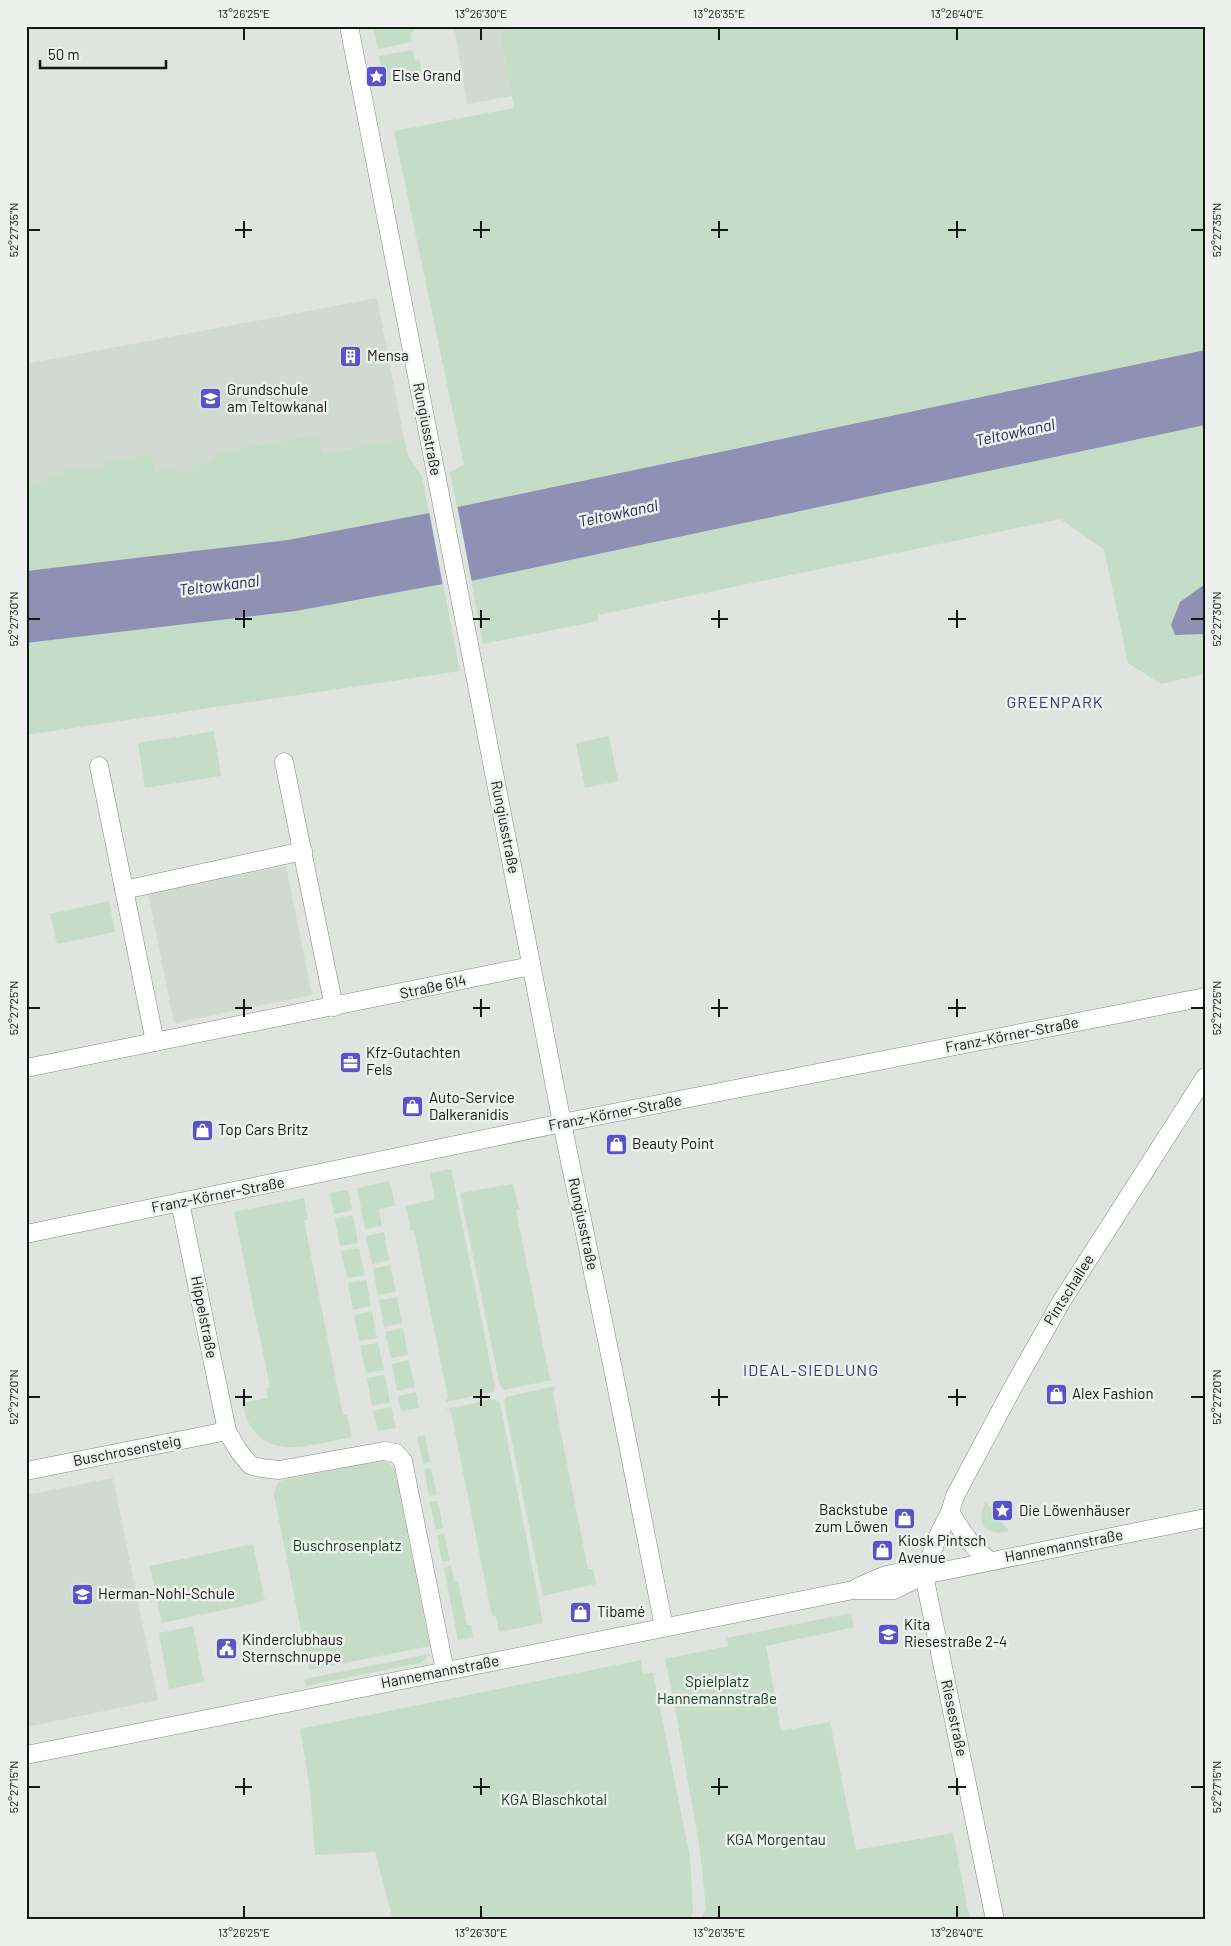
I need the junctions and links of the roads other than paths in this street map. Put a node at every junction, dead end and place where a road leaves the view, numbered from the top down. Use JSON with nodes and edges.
{"nodes":[{"id":1,"x":348,"y":26,"type":"edge"},
{"id":2,"x":284,"y":762,"type":"dead end"},
{"id":3,"x":99,"y":766,"type":"dead end"},
{"id":4,"x":303,"y":851,"type":"junction"},
{"id":5,"x":124,"y":890,"type":"junction"},
{"id":6,"x":531,"y":966,"type":"junction"},
{"id":7,"x":1205,"y":998,"type":"edge"},
{"id":8,"x":334,"y":1007,"type":"junction"},
{"id":9,"x":155,"y":1042,"type":"junction"},
{"id":10,"x":26,"y":1068,"type":"edge"},
{"id":11,"x":1205,"y":1077,"type":"edge"},
{"id":12,"x":562,"y":1124,"type":"junction"},
{"id":13,"x":180,"y":1202,"type":"junction"},
{"id":14,"x":26,"y":1234,"type":"edge"},
{"id":15,"x":227,"y":1431,"type":"junction"},
{"id":16,"x":26,"y":1471,"type":"edge"},
{"id":17,"x":950,"y":1512,"type":"junction"},
{"id":18,"x":1205,"y":1518,"type":"edge"},
{"id":19,"x":989,"y":1560,"type":"junction"},
{"id":20,"x":924,"y":1575,"type":"junction"},
{"id":21,"x":664,"y":1627,"type":"junction"},
{"id":22,"x":444,"y":1671,"type":"junction"},
{"id":23,"x":26,"y":1755,"type":"edge"},
{"id":24,"x":995,"y":1920,"type":"edge"}],
"edges":[{"from":1,"to":6,"type":"street","name":"Rungiusstraße"},
{"from":2,"to":4,"type":"street"},
{"from":3,"to":5,"type":"street"},
{"from":4,"to":5,"type":"street"},
{"from":4,"to":8,"type":"street"},
{"from":5,"to":9,"type":"street"},
{"from":6,"to":8,"type":"street","name":"Straße 614"},
{"from":6,"to":12,"type":"street","name":"Rungiusstraße"},
{"from":7,"to":12,"type":"street","name":"Franz-Körner-Straße"},
{"from":8,"to":9,"type":"street","name":"Straße 614"},
{"from":9,"to":10,"type":"street","name":"Straße 614"},
{"from":11,"to":17,"type":"street","name":"Pintschallee"},
{"from":12,"to":13,"type":"street","name":"Franz-Körner-Straße"},
{"from":12,"to":21,"type":"street","name":"Rungiusstraße"},
{"from":13,"to":14,"type":"street","name":"Franz-Körner-Straße"},
{"from":13,"to":15,"type":"street","name":"Hippelstraße"},
{"from":15,"to":16,"type":"street","name":"Buschrosensteig"},
{"from":15,"to":22,"type":"street"},
{"from":17,"to":19,"type":"street"},
{"from":17,"to":20,"type":"street","name":"Pintschallee"},
{"from":18,"to":19,"type":"street","name":"Hannemannstraße"},
{"from":19,"to":20,"type":"street","name":"Hannemannstraße"},
{"from":20,"to":21,"type":"street","name":"Hannemannstraße"},
{"from":20,"to":24,"type":"street","name":"Riesestraße"},
{"from":21,"to":22,"type":"street","name":"Hannemannstraße"},
{"from":22,"to":23,"type":"street","name":"Hannemannstraße"}]}
